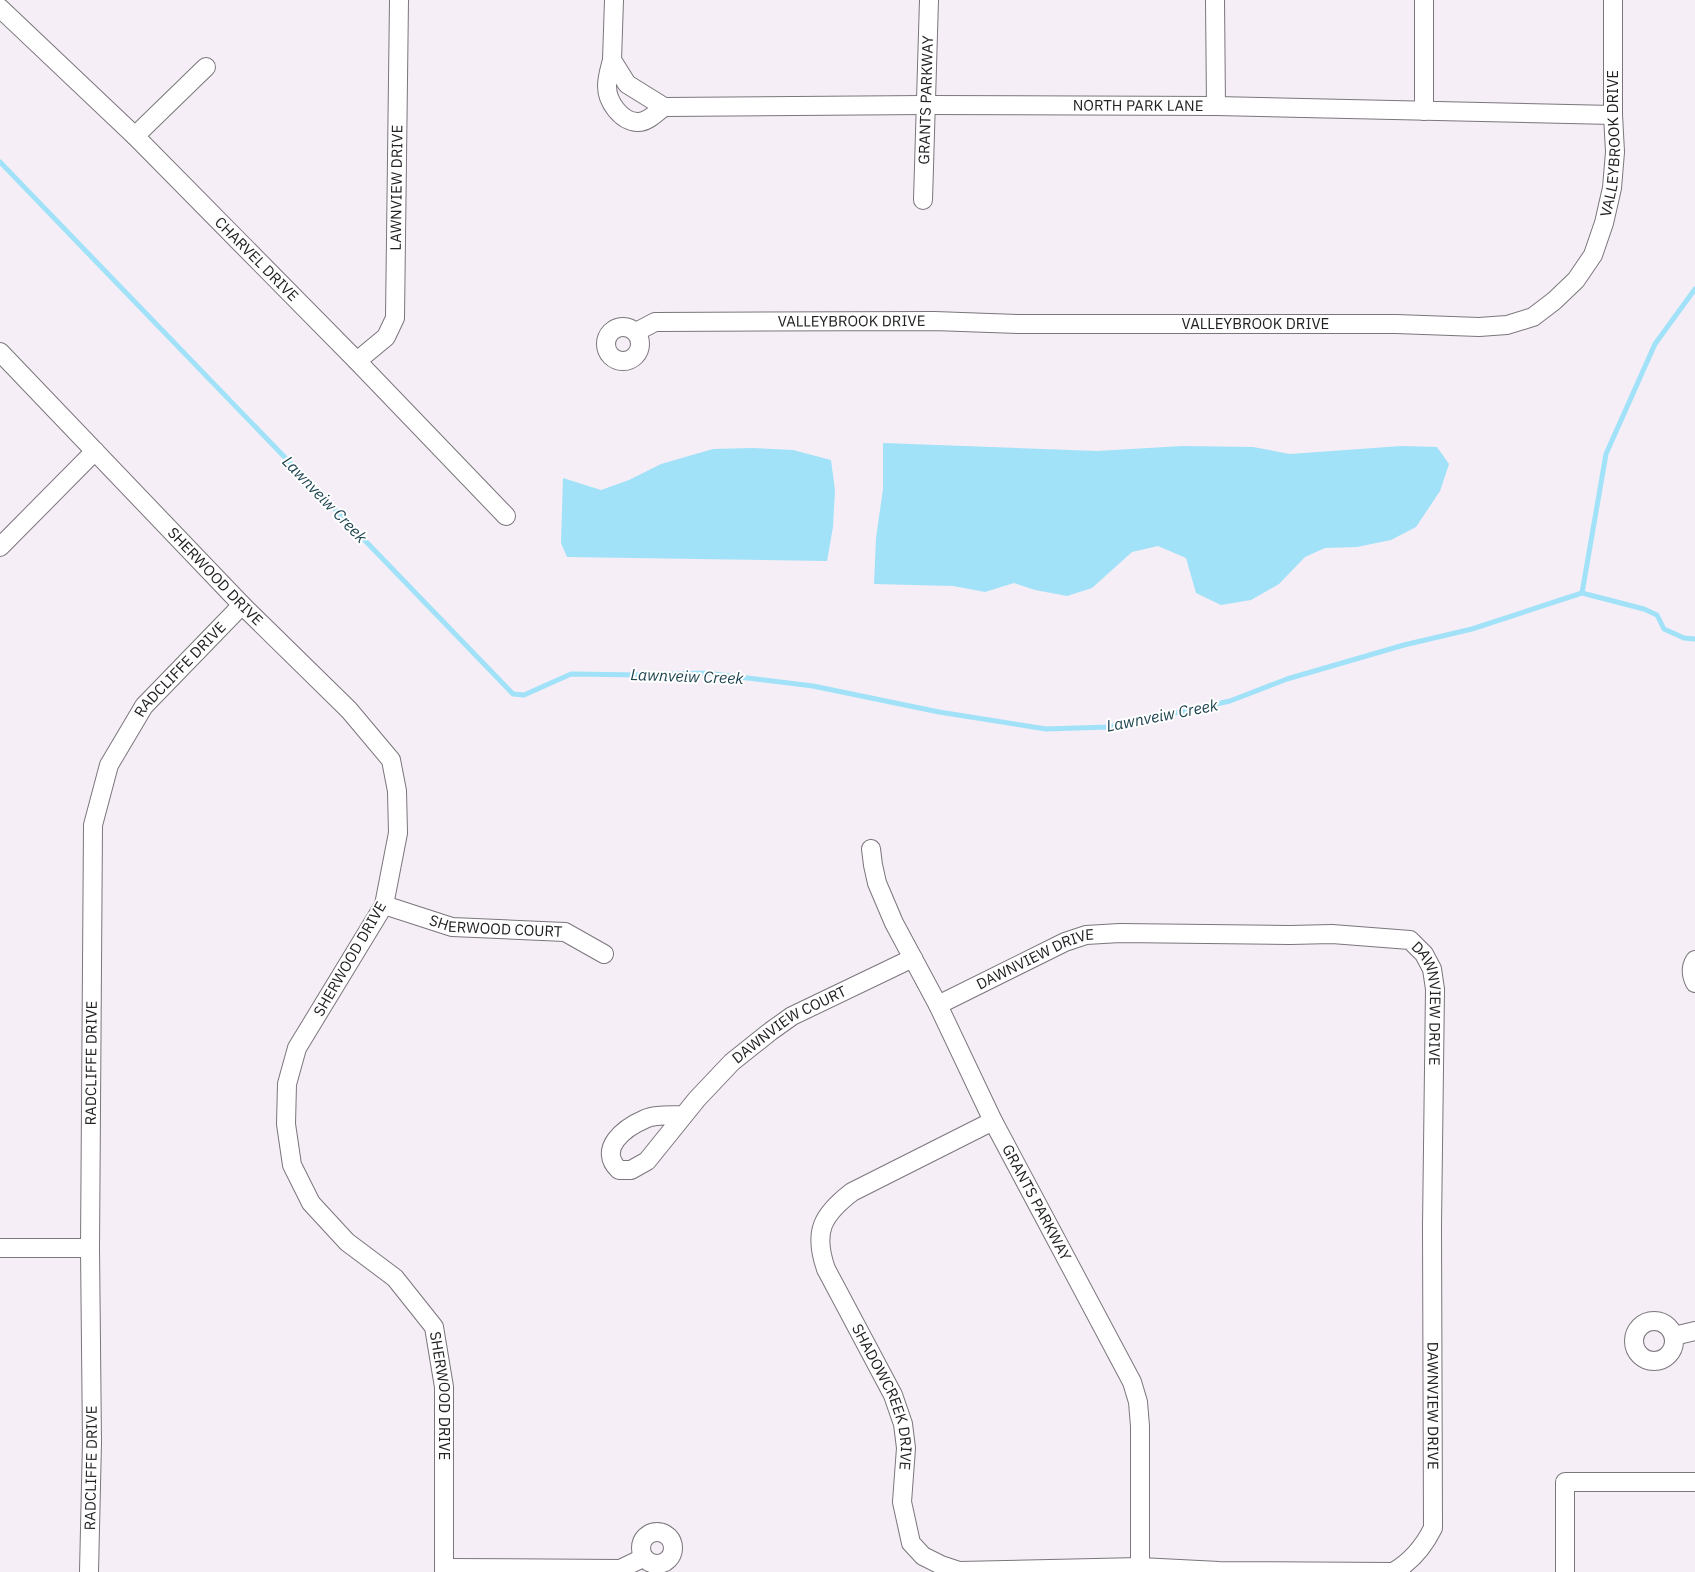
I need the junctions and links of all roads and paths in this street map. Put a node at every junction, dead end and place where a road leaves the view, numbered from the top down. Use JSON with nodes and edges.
{"nodes":[{"id":1,"x":399,"y":0,"type":"edge"},
{"id":2,"x":614,"y":0,"type":"edge"},
{"id":3,"x":929,"y":0,"type":"edge"},
{"id":4,"x":1215,"y":0,"type":"edge"},
{"id":5,"x":1424,"y":0,"type":"edge"},
{"id":6,"x":1613,"y":0,"type":"edge"},
{"id":7,"x":0,"y":8,"type":"edge"},
{"id":8,"x":612,"y":60,"type":"junction"},
{"id":9,"x":206,"y":67,"type":"dead end"},
{"id":10,"x":925,"y":105,"type":"junction"},
{"id":11,"x":1216,"y":106,"type":"junction"},
{"id":12,"x":664,"y":107,"type":"junction"},
{"id":13,"x":1424,"y":111,"type":"junction"},
{"id":14,"x":1613,"y":115,"type":"junction"},
{"id":15,"x":136,"y":136,"type":"junction"},
{"id":16,"x":923,"y":200,"type":"dead end"},
{"id":17,"x":636,"y":332,"type":"dead end"},
{"id":18,"x":0,"y":352,"type":"edge"},
{"id":19,"x":358,"y":361,"type":"junction"},
{"id":20,"x":95,"y":451,"type":"junction"},
{"id":21,"x":506,"y":516,"type":"dead end"},
{"id":22,"x":0,"y":547,"type":"edge"},
{"id":23,"x":242,"y":605,"type":"junction"},
{"id":24,"x":871,"y":849,"type":"dead end"},
{"id":25,"x":384,"y":905,"type":"junction"},
{"id":26,"x":604,"y":954,"type":"dead end"},
{"id":27,"x":913,"y":958,"type":"junction"},
{"id":28,"x":1695,"y":960,"type":"edge"},
{"id":29,"x":1695,"y":983,"type":"edge"},
{"id":30,"x":938,"y":1005,"type":"junction"},
{"id":31,"x":684,"y":1115,"type":"dead end"},
{"id":32,"x":993,"y":1121,"type":"junction"},
{"id":33,"x":0,"y":1248,"type":"edge"},
{"id":34,"x":90,"y":1248,"type":"junction"},
{"id":35,"x":1695,"y":1331,"type":"edge"},
{"id":36,"x":1674,"y":1336,"type":"dead end"},
{"id":37,"x":1695,"y":1482,"type":"edge"},
{"id":38,"x":643,"y":1558,"type":"dead end"},
{"id":39,"x":444,"y":1570,"type":"edge"},
{"id":40,"x":1140,"y":1570,"type":"edge"},
{"id":41,"x":89,"y":1572,"type":"edge"},
{"id":42,"x":1393,"y":1572,"type":"edge"},
{"id":43,"x":1565,"y":1572,"type":"edge"}],
"edges":[{"from":1,"to":19,"type":"street","name":"LAWNVIEW DRIVE"},
{"from":2,"to":8,"type":"street"},
{"from":3,"to":10,"type":"street","name":"GRANTS PARKWAY"},
{"from":4,"to":11,"type":"street"},
{"from":5,"to":13,"type":"street"},
{"from":6,"to":14,"type":"street","name":"VALLEYBROOK DRIVE"},
{"from":7,"to":15,"type":"street","name":"CHARVEL DRIVE"},
{"from":8,"to":12,"type":"street"},
{"from":8,"to":12,"type":"street"},
{"from":9,"to":15,"type":"street"},
{"from":10,"to":11,"type":"street","name":"NORTH PARK LANE"},
{"from":10,"to":12,"type":"street","name":"NORTH PARK LANE"},
{"from":10,"to":16,"type":"street","name":"GRANTS PARKWAY"},
{"from":11,"to":13,"type":"street","name":"NORTH PARK LANE"},
{"from":13,"to":14,"type":"street","name":"NORTH PARK LANE"},
{"from":14,"to":17,"type":"street","name":"VALLEYBROOK DRIVE"},
{"from":15,"to":19,"type":"street","name":"CHARVEL DRIVE"},
{"from":18,"to":20,"type":"street","name":"SHERWOOD DRIVE"},
{"from":19,"to":21,"type":"street","name":"CHARVEL DRIVE"},
{"from":20,"to":22,"type":"street"},
{"from":20,"to":23,"type":"street","name":"SHERWOOD DRIVE"},
{"from":23,"to":25,"type":"street","name":"SHERWOOD DRIVE"},
{"from":23,"to":34,"type":"street","name":"RADCLIFFE DRIVE"},
{"from":24,"to":27,"type":"street","name":"GRANTS PARKWAY"},
{"from":25,"to":26,"type":"street","name":"SHERWOOD COURT"},
{"from":25,"to":39,"type":"street","name":"SHERWOOD DRIVE"},
{"from":27,"to":30,"type":"street","name":"GRANTS PARKWAY"},
{"from":27,"to":31,"type":"street","name":"DAWNVIEW COURT"},
{"from":28,"to":29,"type":"street"},
{"from":30,"to":32,"type":"street","name":"GRANTS PARKWAY"},
{"from":30,"to":42,"type":"street","name":"DAWNVIEW DRIVE"},
{"from":32,"to":40,"type":"street","name":"GRANTS PARKWAY"},
{"from":32,"to":40,"type":"street","name":"SHADOWCREEK DRIVE"},
{"from":33,"to":34,"type":"street"},
{"from":34,"to":41,"type":"street","name":"RADCLIFFE DRIVE"},
{"from":35,"to":36,"type":"street"},
{"from":37,"to":43,"type":"street"},
{"from":38,"to":39,"type":"street"},
{"from":40,"to":42,"type":"street","name":"SHADOWCREEK DRIVE"}]}
